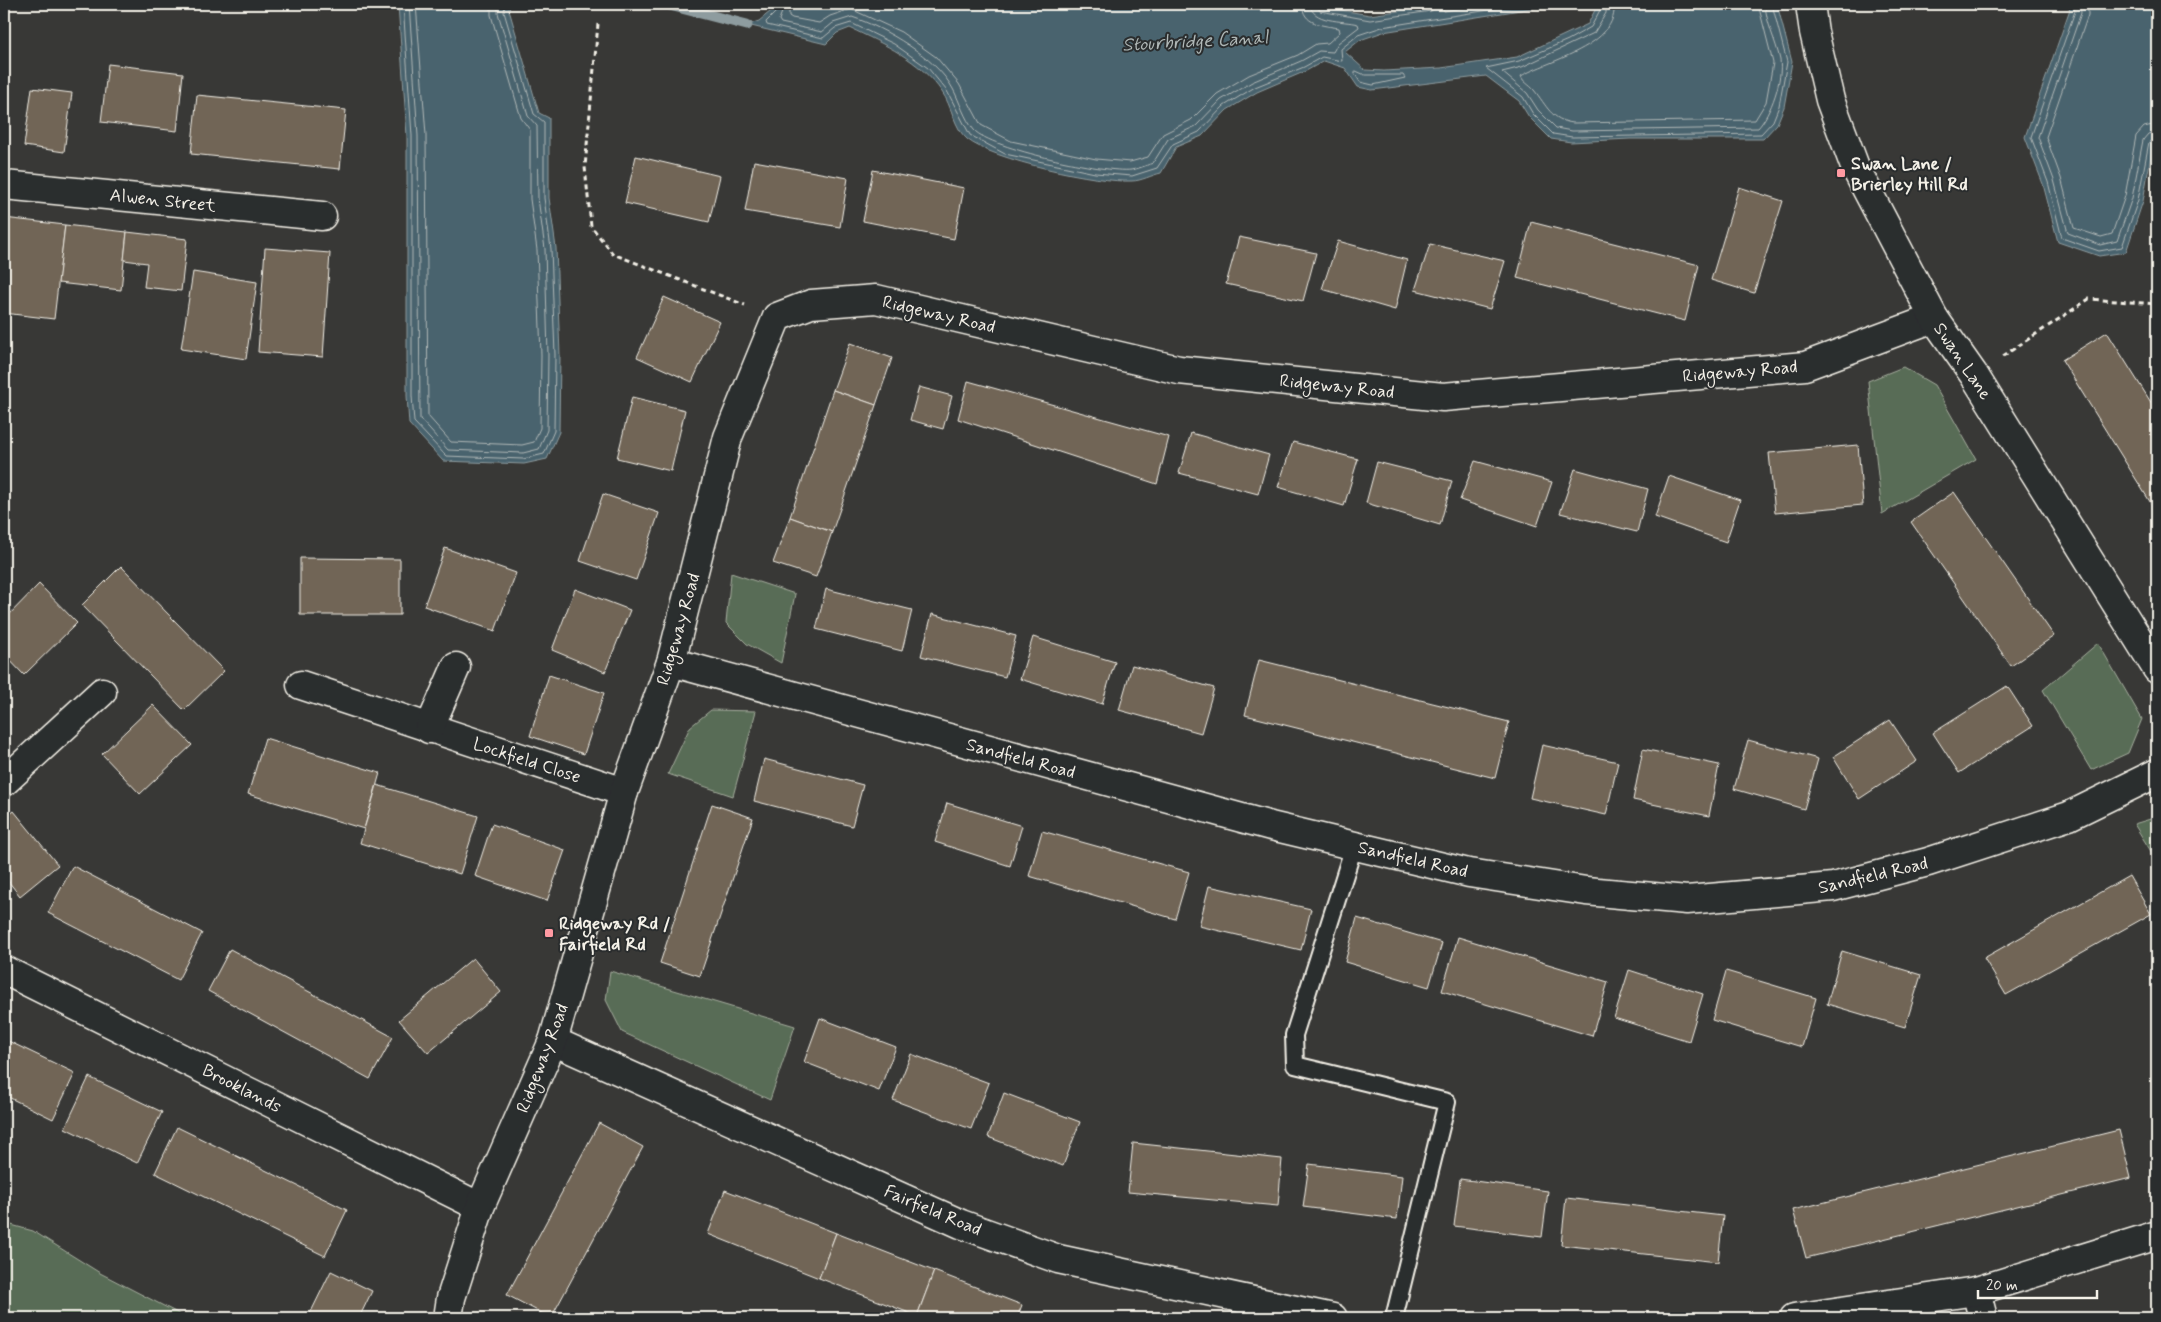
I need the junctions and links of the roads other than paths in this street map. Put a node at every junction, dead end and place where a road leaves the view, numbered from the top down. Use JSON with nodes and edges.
{"nodes":[{"id":1,"x":1810,"y":4,"type":"edge"},
{"id":2,"x":4,"y":185,"type":"edge"},
{"id":3,"x":322,"y":216,"type":"dead end"},
{"id":4,"x":1934,"y":318,"type":"junction"},
{"id":5,"x":671,"y":662,"type":"junction"},
{"id":6,"x":456,"y":667,"type":"dead end"},
{"id":7,"x":2157,"y":669,"type":"edge"},
{"id":8,"x":301,"y":685,"type":"dead end"},
{"id":9,"x":102,"y":692,"type":"dead end"},
{"id":10,"x":429,"y":728,"type":"junction"},
{"id":11,"x":2157,"y":773,"type":"edge"},
{"id":12,"x":4,"y":782,"type":"edge"},
{"id":13,"x":624,"y":792,"type":"junction"},
{"id":14,"x":1354,"y":846,"type":"junction"},
{"id":15,"x":4,"y":970,"type":"edge"},
{"id":16,"x":553,"y":1041,"type":"junction"},
{"id":17,"x":480,"y":1207,"type":"junction"},
{"id":18,"x":2157,"y":1235,"type":"edge"},
{"id":19,"x":1976,"y":1291,"type":"junction"},
{"id":20,"x":448,"y":1318,"type":"edge"},
{"id":21,"x":1333,"y":1318,"type":"edge"},
{"id":22,"x":1394,"y":1318,"type":"edge"},
{"id":23,"x":1794,"y":1318,"type":"edge"},
{"id":24,"x":1983,"y":1318,"type":"edge"}],
"edges":[{"from":1,"to":4,"type":"street","name":"Swan Lane"},
{"from":2,"to":3,"type":"street","name":"Alwen Street"},
{"from":4,"to":5,"type":"street","name":"Ridgeway Road"},
{"from":4,"to":7,"type":"street","name":"Swan Lane"},
{"from":5,"to":13,"type":"street","name":"Ridgeway Road"},
{"from":5,"to":14,"type":"street","name":"Sandfield Road"},
{"from":6,"to":10,"type":"street"},
{"from":8,"to":10,"type":"street","name":"Lockfield Close"},
{"from":9,"to":12,"type":"street"},
{"from":10,"to":13,"type":"street","name":"Lockfield Close"},
{"from":11,"to":14,"type":"street","name":"Sandfield Road"},
{"from":13,"to":16,"type":"street","name":"Ridgeway Road"},
{"from":14,"to":22,"type":"lane"},
{"from":15,"to":17,"type":"street","name":"Brooklands"},
{"from":16,"to":17,"type":"street","name":"Ridgeway Road"},
{"from":16,"to":21,"type":"street","name":"Fairfield Road"},
{"from":17,"to":20,"type":"street","name":"Ridgeway Road"},
{"from":18,"to":19,"type":"street"},
{"from":19,"to":23,"type":"street"},
{"from":19,"to":24,"type":"street"}]}
